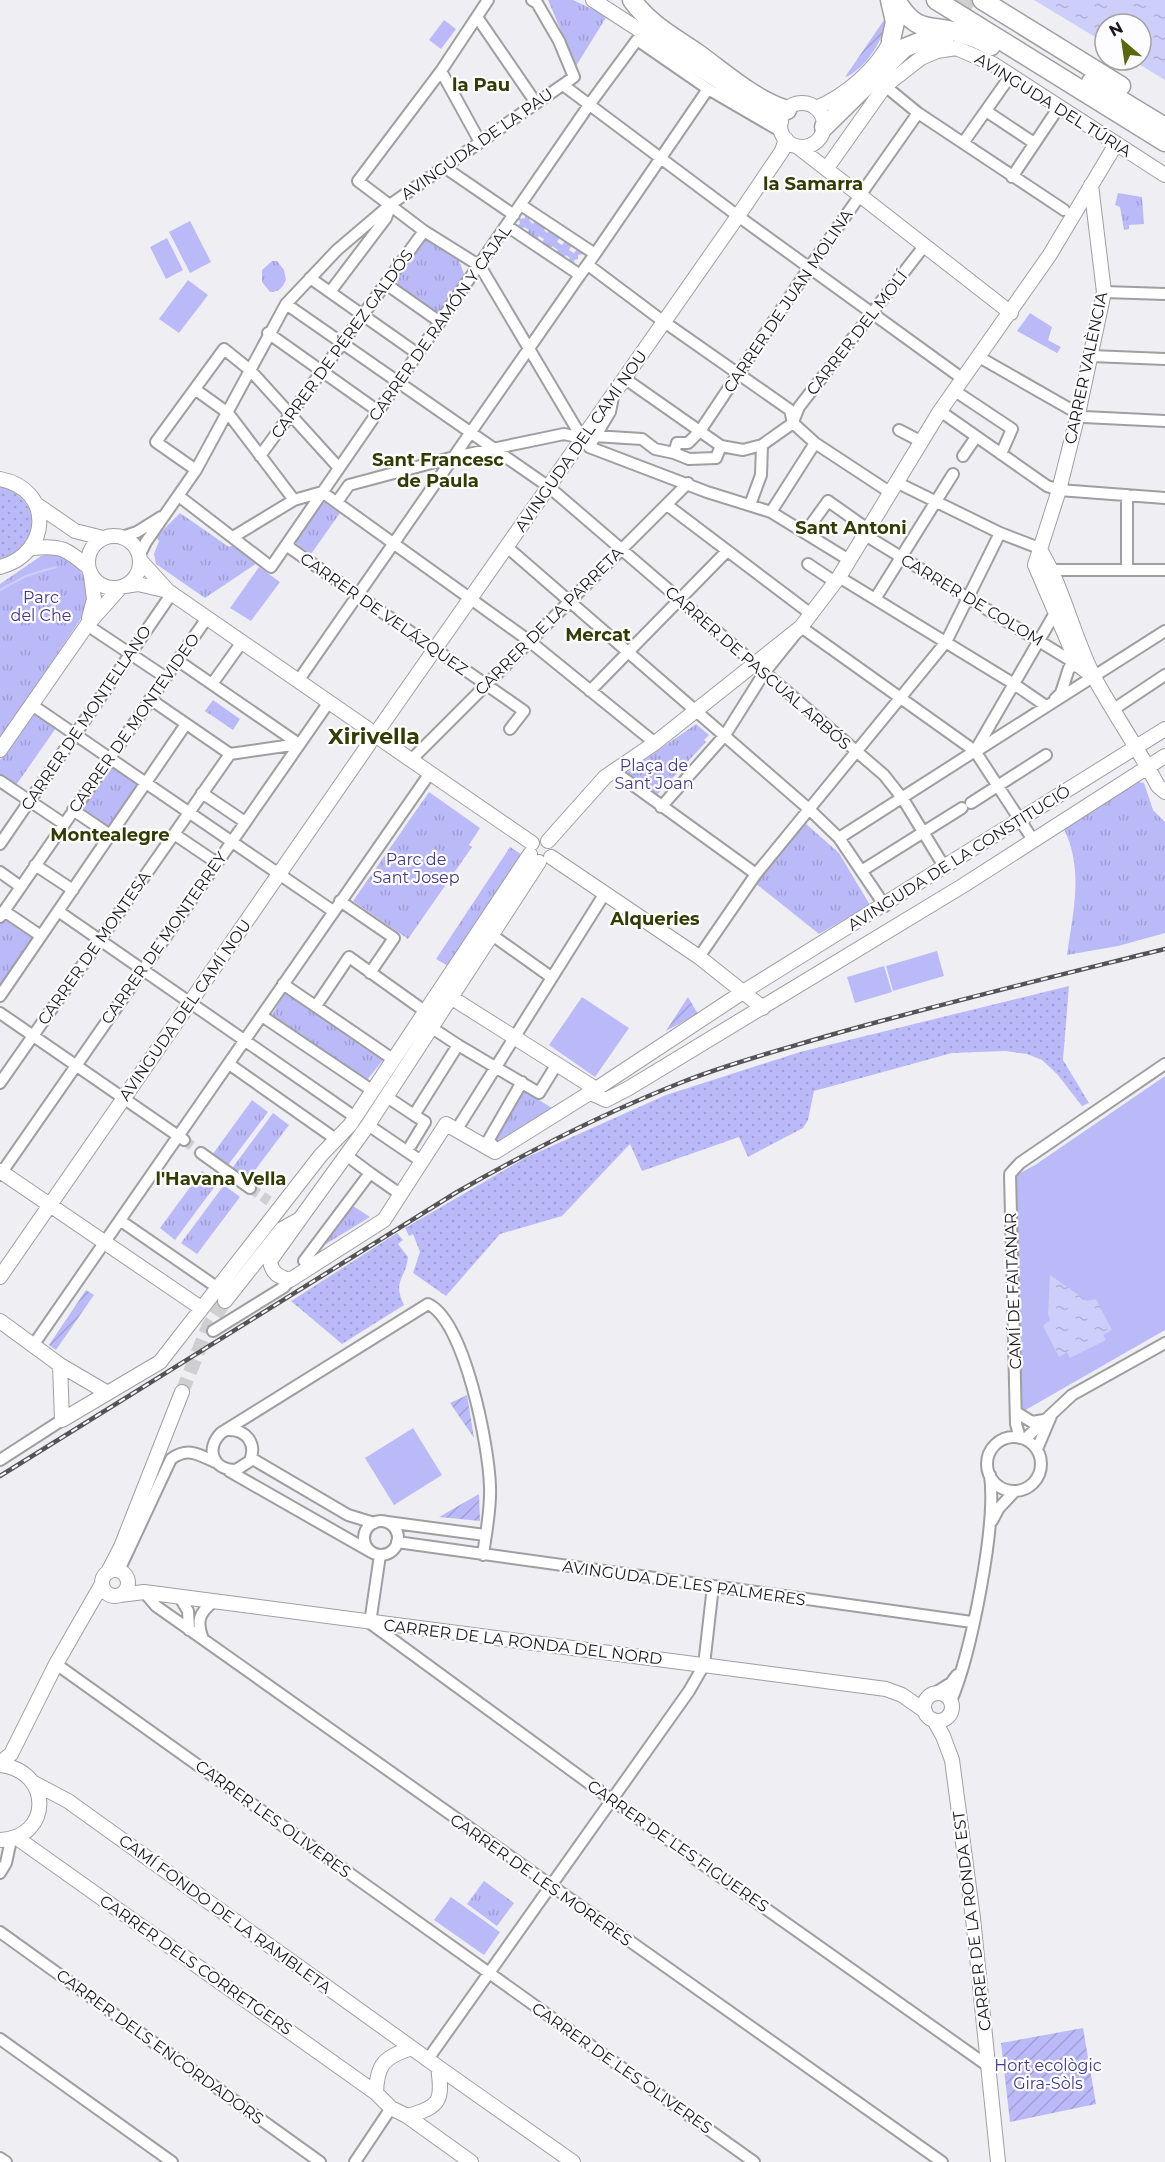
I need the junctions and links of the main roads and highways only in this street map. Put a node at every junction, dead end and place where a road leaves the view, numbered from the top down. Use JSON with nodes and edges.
{"nodes":[{"id":1,"x":632,"y":0,"type":"edge"},
{"id":2,"x":890,"y":0,"type":"edge"},
{"id":3,"x":896,"y":0,"type":"edge"},
{"id":4,"x":936,"y":0,"type":"edge"},
{"id":5,"x":977,"y":5,"type":"edge"},
{"id":6,"x":967,"y":36,"type":"junction"},
{"id":7,"x":891,"y":39,"type":"road end"},
{"id":8,"x":700,"y":55,"type":"junction"},
{"id":9,"x":732,"y":63,"type":"dead end"},
{"id":10,"x":1081,"y":90,"type":"junction"},
{"id":11,"x":1165,"y":113,"type":"edge"},
{"id":12,"x":1165,"y":127,"type":"edge"},
{"id":13,"x":821,"y":133,"type":"road end"},
{"id":14,"x":787,"y":135,"type":"road end"},
{"id":15,"x":1165,"y":142,"type":"edge"}],
"edges":[{"from":1,"to":8,"type":"highway"},
{"from":2,"to":7,"type":"highway"},
{"from":3,"to":6,"type":"highway"},
{"from":4,"to":10,"type":"highway"},
{"from":5,"to":11,"type":"highway"},
{"from":5,"to":12,"type":"highway"},
{"from":6,"to":10,"type":"highway"},
{"from":6,"to":13,"type":"highway"},
{"from":8,"to":9,"type":"highway"},
{"from":8,"to":14,"type":"highway"},
{"from":10,"to":15,"type":"highway"}]}
